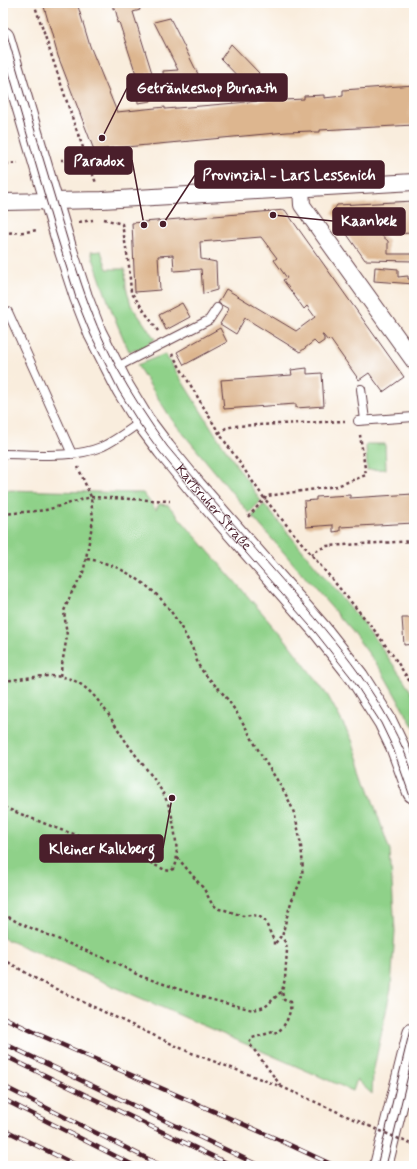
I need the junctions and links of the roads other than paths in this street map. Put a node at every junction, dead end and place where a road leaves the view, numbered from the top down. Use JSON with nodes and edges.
{"nodes":[{"id":1,"x":3,"y":38,"type":"edge"},
{"id":2,"x":414,"y":182,"type":"edge"},
{"id":3,"x":301,"y":188,"type":"junction"},
{"id":4,"x":51,"y":201,"type":"junction"},
{"id":5,"x":3,"y":202,"type":"edge"},
{"id":6,"x":217,"y":308,"type":"dead end"},
{"id":7,"x":3,"y":314,"type":"edge"},
{"id":8,"x":414,"y":360,"type":"edge"},
{"id":9,"x":112,"y":369,"type":"junction"},
{"id":10,"x":361,"y":389,"type":"dead end"},
{"id":11,"x":414,"y":417,"type":"edge"},
{"id":12,"x":143,"y":421,"type":"junction"},
{"id":13,"x":3,"y":454,"type":"edge"},
{"id":14,"x":72,"y":454,"type":"junction"},
{"id":15,"x":414,"y":792,"type":"edge"},
{"id":16,"x":414,"y":1034,"type":"edge"},
{"id":17,"x":381,"y":1166,"type":"edge"}],
"edges":[{"from":1,"to":4,"type":"street","name":"Karlsruher Straße"},
{"from":2,"to":3,"type":"street"},
{"from":3,"to":4,"type":"street"},
{"from":3,"to":8,"type":"street"},
{"from":4,"to":5,"type":"street"},
{"from":4,"to":9,"type":"street","name":"Karlsruher Straße"},
{"from":6,"to":9,"type":"lane"},
{"from":7,"to":14,"type":"lane"},
{"from":9,"to":12,"type":"street","name":"Karlsruher Straße"},
{"from":10,"to":11,"type":"lane"},
{"from":12,"to":14,"type":"lane"},
{"from":12,"to":15,"type":"street","name":"Karlsruher Straße"},
{"from":13,"to":14,"type":"lane"},
{"from":16,"to":17,"type":"street"}]}
